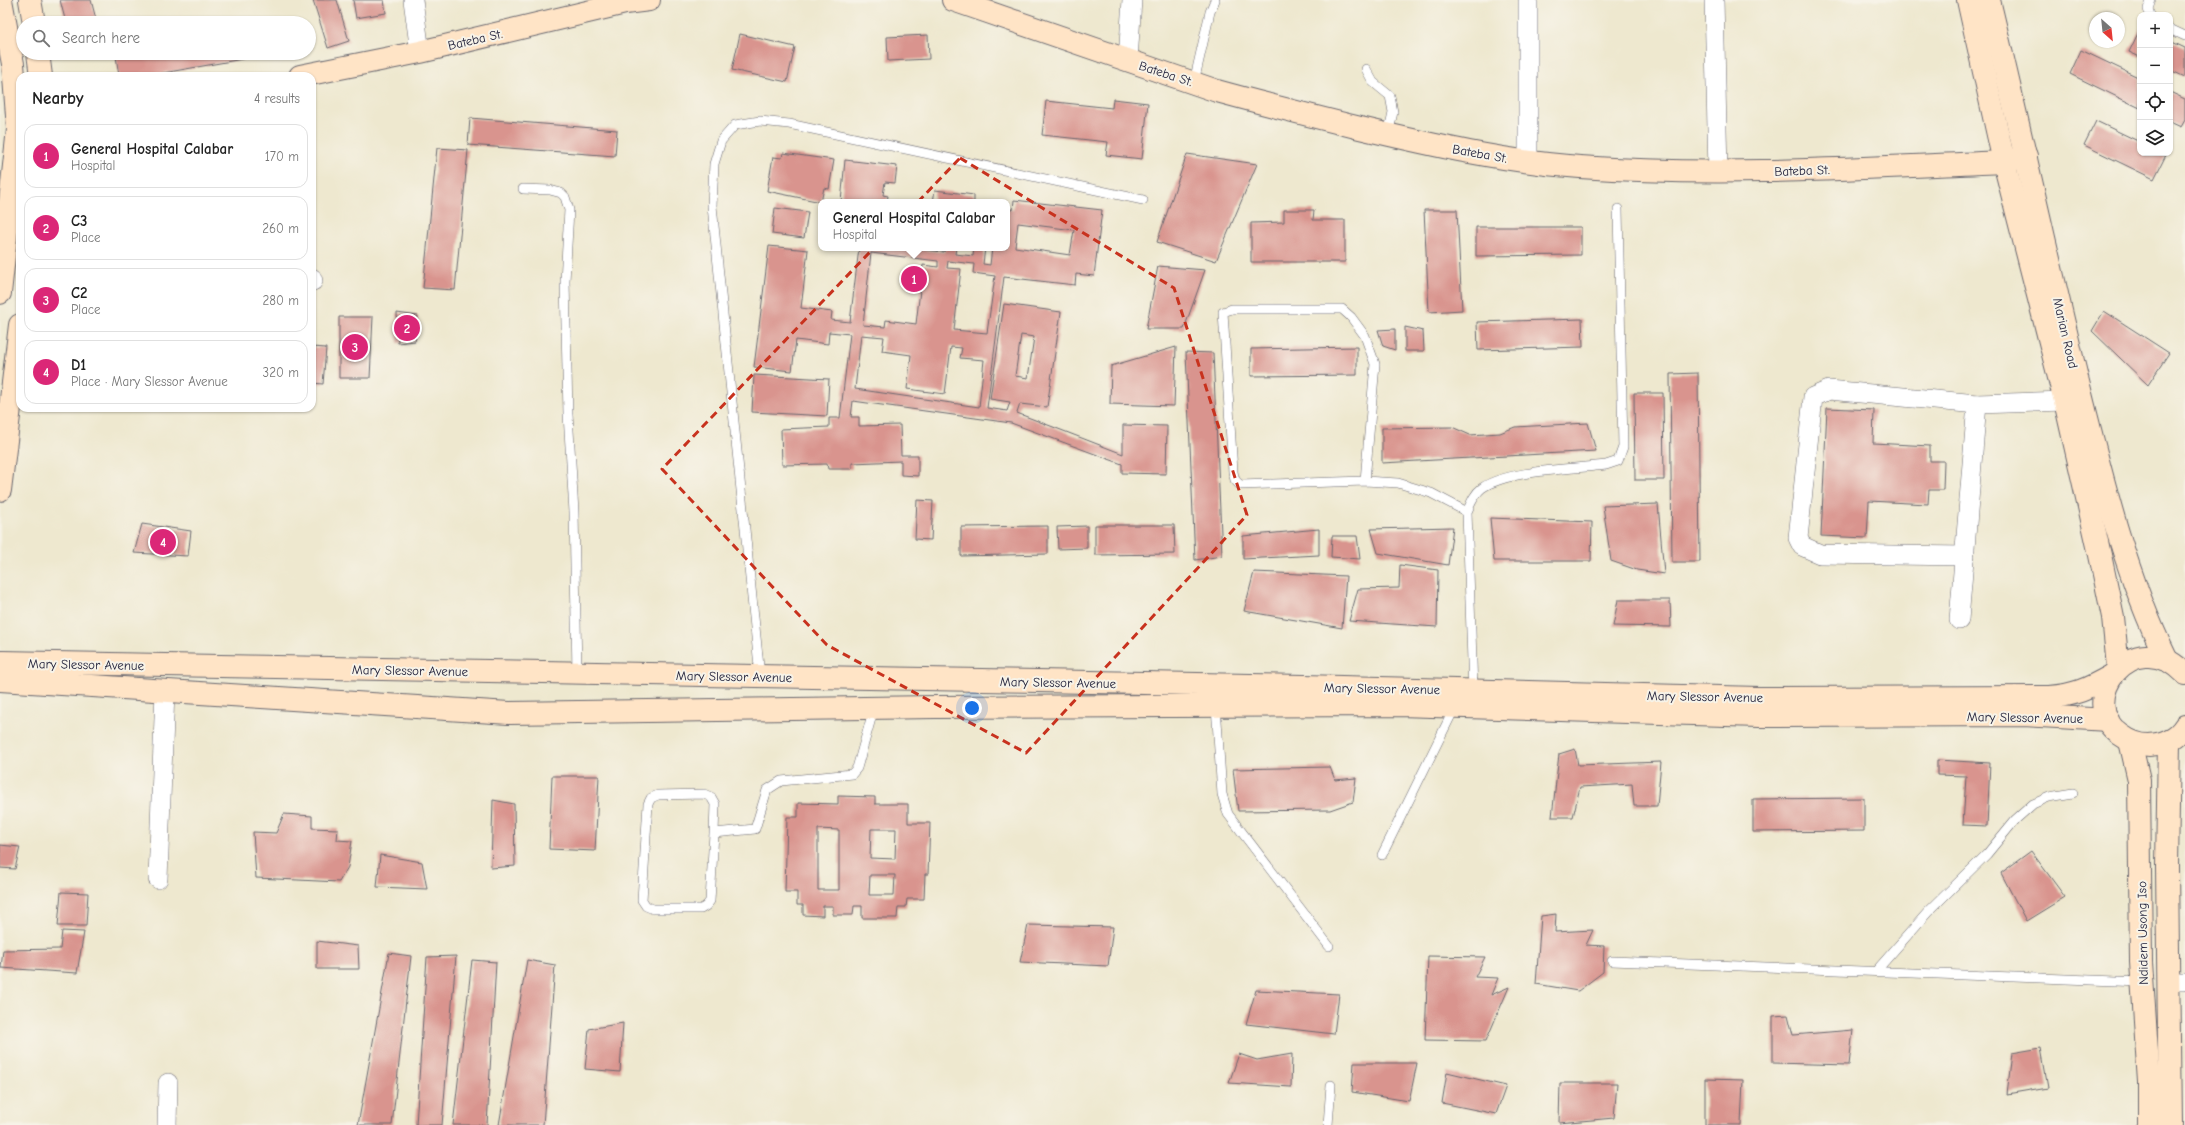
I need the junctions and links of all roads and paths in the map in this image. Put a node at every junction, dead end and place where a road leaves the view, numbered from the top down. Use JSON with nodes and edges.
{"nodes":[{"id":1,"x":1,"y":0,"type":"edge"},
{"id":2,"x":30,"y":0,"type":"edge"},
{"id":3,"x":414,"y":0,"type":"edge"},
{"id":4,"x":649,"y":0,"type":"edge"},
{"id":5,"x":953,"y":0,"type":"edge"},
{"id":6,"x":1132,"y":0,"type":"edge"},
{"id":7,"x":1215,"y":0,"type":"edge"},
{"id":8,"x":1528,"y":0,"type":"edge"},
{"id":9,"x":1714,"y":0,"type":"edge"},
{"id":10,"x":1968,"y":0,"type":"edge"},
{"id":11,"x":1989,"y":0,"type":"edge"},
{"id":12,"x":2151,"y":0,"type":"edge"},
{"id":13,"x":625,"y":1,"type":"edge"},
{"id":14,"x":2149,"y":12,"type":"edge"},
{"id":15,"x":33,"y":16,"type":"edge"},
{"id":16,"x":2173,"y":30,"type":"edge"},
{"id":17,"x":2185,"y":36,"type":"edge"},
{"id":18,"x":420,"y":52,"type":"junction"},
{"id":19,"x":39,"y":60,"type":"edge"},
{"id":20,"x":1128,"y":60,"type":"junction"},
{"id":21,"x":1366,"y":69,"type":"dead end"},
{"id":22,"x":40,"y":72,"type":"edge"},
{"id":23,"x":316,"y":73,"type":"edge"},
{"id":24,"x":1194,"y":82,"type":"junction"},
{"id":25,"x":16,"y":96,"type":"edge"},
{"id":26,"x":1388,"y":134,"type":"junction"},
{"id":27,"x":16,"y":140,"type":"edge"},
{"id":28,"x":2026,"y":156,"type":"junction"},
{"id":29,"x":1528,"y":162,"type":"junction"},
{"id":30,"x":2004,"y":162,"type":"junction"},
{"id":31,"x":1718,"y":172,"type":"junction"},
{"id":32,"x":7,"y":174,"type":"edge"},
{"id":33,"x":523,"y":189,"type":"dead end"},
{"id":34,"x":1143,"y":200,"type":"dead end"},
{"id":35,"x":1618,"y":209,"type":"dead end"},
{"id":36,"x":0,"y":293,"type":"edge"},
{"id":37,"x":16,"y":357,"type":"edge"},
{"id":38,"x":2065,"y":401,"type":"junction"},
{"id":39,"x":1977,"y":404,"type":"junction"},
{"id":40,"x":1365,"y":481,"type":"junction"},
{"id":41,"x":0,"y":490,"type":"edge"},
{"id":42,"x":1467,"y":512,"type":"junction"},
{"id":43,"x":1965,"y":556,"type":"junction"},
{"id":44,"x":1959,"y":620,"type":"dead end"},
{"id":45,"x":2166,"y":658,"type":"junction"},
{"id":46,"x":0,"y":662,"type":"edge"},
{"id":47,"x":2115,"y":671,"type":"junction"},
{"id":48,"x":577,"y":673,"type":"junction"},
{"id":49,"x":2185,"y":674,"type":"edge"},
{"id":50,"x":760,"y":676,"type":"junction"},
{"id":51,"x":0,"y":680,"type":"edge"},
{"id":52,"x":165,"y":691,"type":"junction"},
{"id":53,"x":1473,"y":691,"type":"junction"},
{"id":54,"x":1216,"y":706,"type":"junction"},
{"id":55,"x":1455,"y":707,"type":"junction"},
{"id":56,"x":874,"y":708,"type":"junction"},
{"id":57,"x":2108,"y":720,"type":"junction"},
{"id":58,"x":2181,"y":731,"type":"edge"},
{"id":59,"x":2130,"y":741,"type":"junction"},
{"id":60,"x":2073,"y":793,"type":"dead end"},
{"id":61,"x":714,"y":833,"type":"junction"},
{"id":62,"x":1382,"y":855,"type":"dead end"},
{"id":63,"x":158,"y":879,"type":"dead end"},
{"id":64,"x":1329,"y":946,"type":"dead end"},
{"id":65,"x":1612,"y":961,"type":"dead end"},
{"id":66,"x":1876,"y":972,"type":"junction"},
{"id":67,"x":2177,"y":981,"type":"edge"},
{"id":68,"x":2142,"y":982,"type":"junction"},
{"id":69,"x":168,"y":1083,"type":"dead end"},
{"id":70,"x":1331,"y":1085,"type":"dead end"},
{"id":71,"x":167,"y":1125,"type":"edge"},
{"id":72,"x":1328,"y":1125,"type":"edge"},
{"id":73,"x":2149,"y":1125,"type":"edge"},
{"id":74,"x":2170,"y":1125,"type":"edge"}],
"edges":[{"from":1,"to":25,"type":"main road"},
{"from":2,"to":15,"type":"main road"},
{"from":3,"to":18,"type":"street"},
{"from":4,"to":13,"type":"main road","name":"Bateba St."},
{"from":5,"to":20,"type":"main road","name":"Bateba St."},
{"from":6,"to":20,"type":"street"},
{"from":7,"to":24,"type":"lane"},
{"from":8,"to":29,"type":"street"},
{"from":9,"to":31,"type":"street"},
{"from":10,"to":30,"type":"main road"},
{"from":11,"to":28,"type":"main road","name":"Marian Road"},
{"from":12,"to":14,"type":"lane"},
{"from":13,"to":18,"type":"main road","name":"Bateba St."},
{"from":16,"to":17,"type":"lane"},
{"from":18,"to":23,"type":"main road","name":"Bateba St."},
{"from":19,"to":22,"type":"main road"},
{"from":20,"to":24,"type":"main road","name":"Bateba St."},
{"from":21,"to":26,"type":"lane"},
{"from":24,"to":26,"type":"main road","name":"Bateba St."},
{"from":26,"to":29,"type":"main road","name":"Bateba St."},
{"from":27,"to":32,"type":"main road"},
{"from":28,"to":30,"type":"main road","name":"Bateba St."},
{"from":28,"to":45,"type":"main road","name":"Marian Road"},
{"from":29,"to":31,"type":"main road","name":"Bateba St."},
{"from":30,"to":31,"type":"main road","name":"Bateba St."},
{"from":30,"to":38,"type":"main road"},
{"from":32,"to":36,"type":"main road"},
{"from":33,"to":48,"type":"lane"},
{"from":34,"to":50,"type":"lane"},
{"from":35,"to":42,"type":"lane"},
{"from":37,"to":41,"type":"main road"},
{"from":38,"to":39,"type":"street"},
{"from":38,"to":47,"type":"main road"},
{"from":39,"to":43,"type":"street"},
{"from":39,"to":43,"type":"street"},
{"from":40,"to":40,"type":"lane"},
{"from":40,"to":42,"type":"lane"},
{"from":42,"to":53,"type":"lane"},
{"from":43,"to":44,"type":"street"},
{"from":45,"to":47,"type":"main road","name":"Mary Slessor Avenue"},
{"from":45,"to":49,"type":"main road"},
{"from":46,"to":48,"type":"main road","name":"Mary Slessor Avenue"},
{"from":47,"to":53,"type":"main road","name":"Mary Slessor Avenue"},
{"from":47,"to":57,"type":"main road"},
{"from":48,"to":50,"type":"main road","name":"Mary Slessor Avenue"},
{"from":50,"to":53,"type":"main road","name":"Mary Slessor Avenue"},
{"from":51,"to":52,"type":"main road","name":"Mary Slessor Avenue"},
{"from":52,"to":56,"type":"main road","name":"Mary Slessor Avenue"},
{"from":52,"to":63,"type":"street"},
{"from":54,"to":55,"type":"main road","name":"Mary Slessor Avenue"},
{"from":54,"to":56,"type":"main road","name":"Mary Slessor Avenue"},
{"from":54,"to":64,"type":"lane"},
{"from":55,"to":57,"type":"main road","name":"Mary Slessor Avenue"},
{"from":55,"to":62,"type":"lane"},
{"from":56,"to":61,"type":"lane"},
{"from":57,"to":59,"type":"main road"},
{"from":58,"to":59,"type":"main road"},
{"from":58,"to":67,"type":"main road","name":"Ndidem Usong Iso"},
{"from":59,"to":68,"type":"main road","name":"Ndidem Usong Iso"},
{"from":60,"to":66,"type":"lane"},
{"from":61,"to":61,"type":"lane"},
{"from":65,"to":66,"type":"lane"},
{"from":66,"to":68,"type":"lane"},
{"from":67,"to":74,"type":"main road","name":"Ndidem Usong Iso"},
{"from":68,"to":73,"type":"main road","name":"Ndidem Usong Iso"},
{"from":69,"to":71,"type":"street"},
{"from":70,"to":72,"type":"lane"}]}
